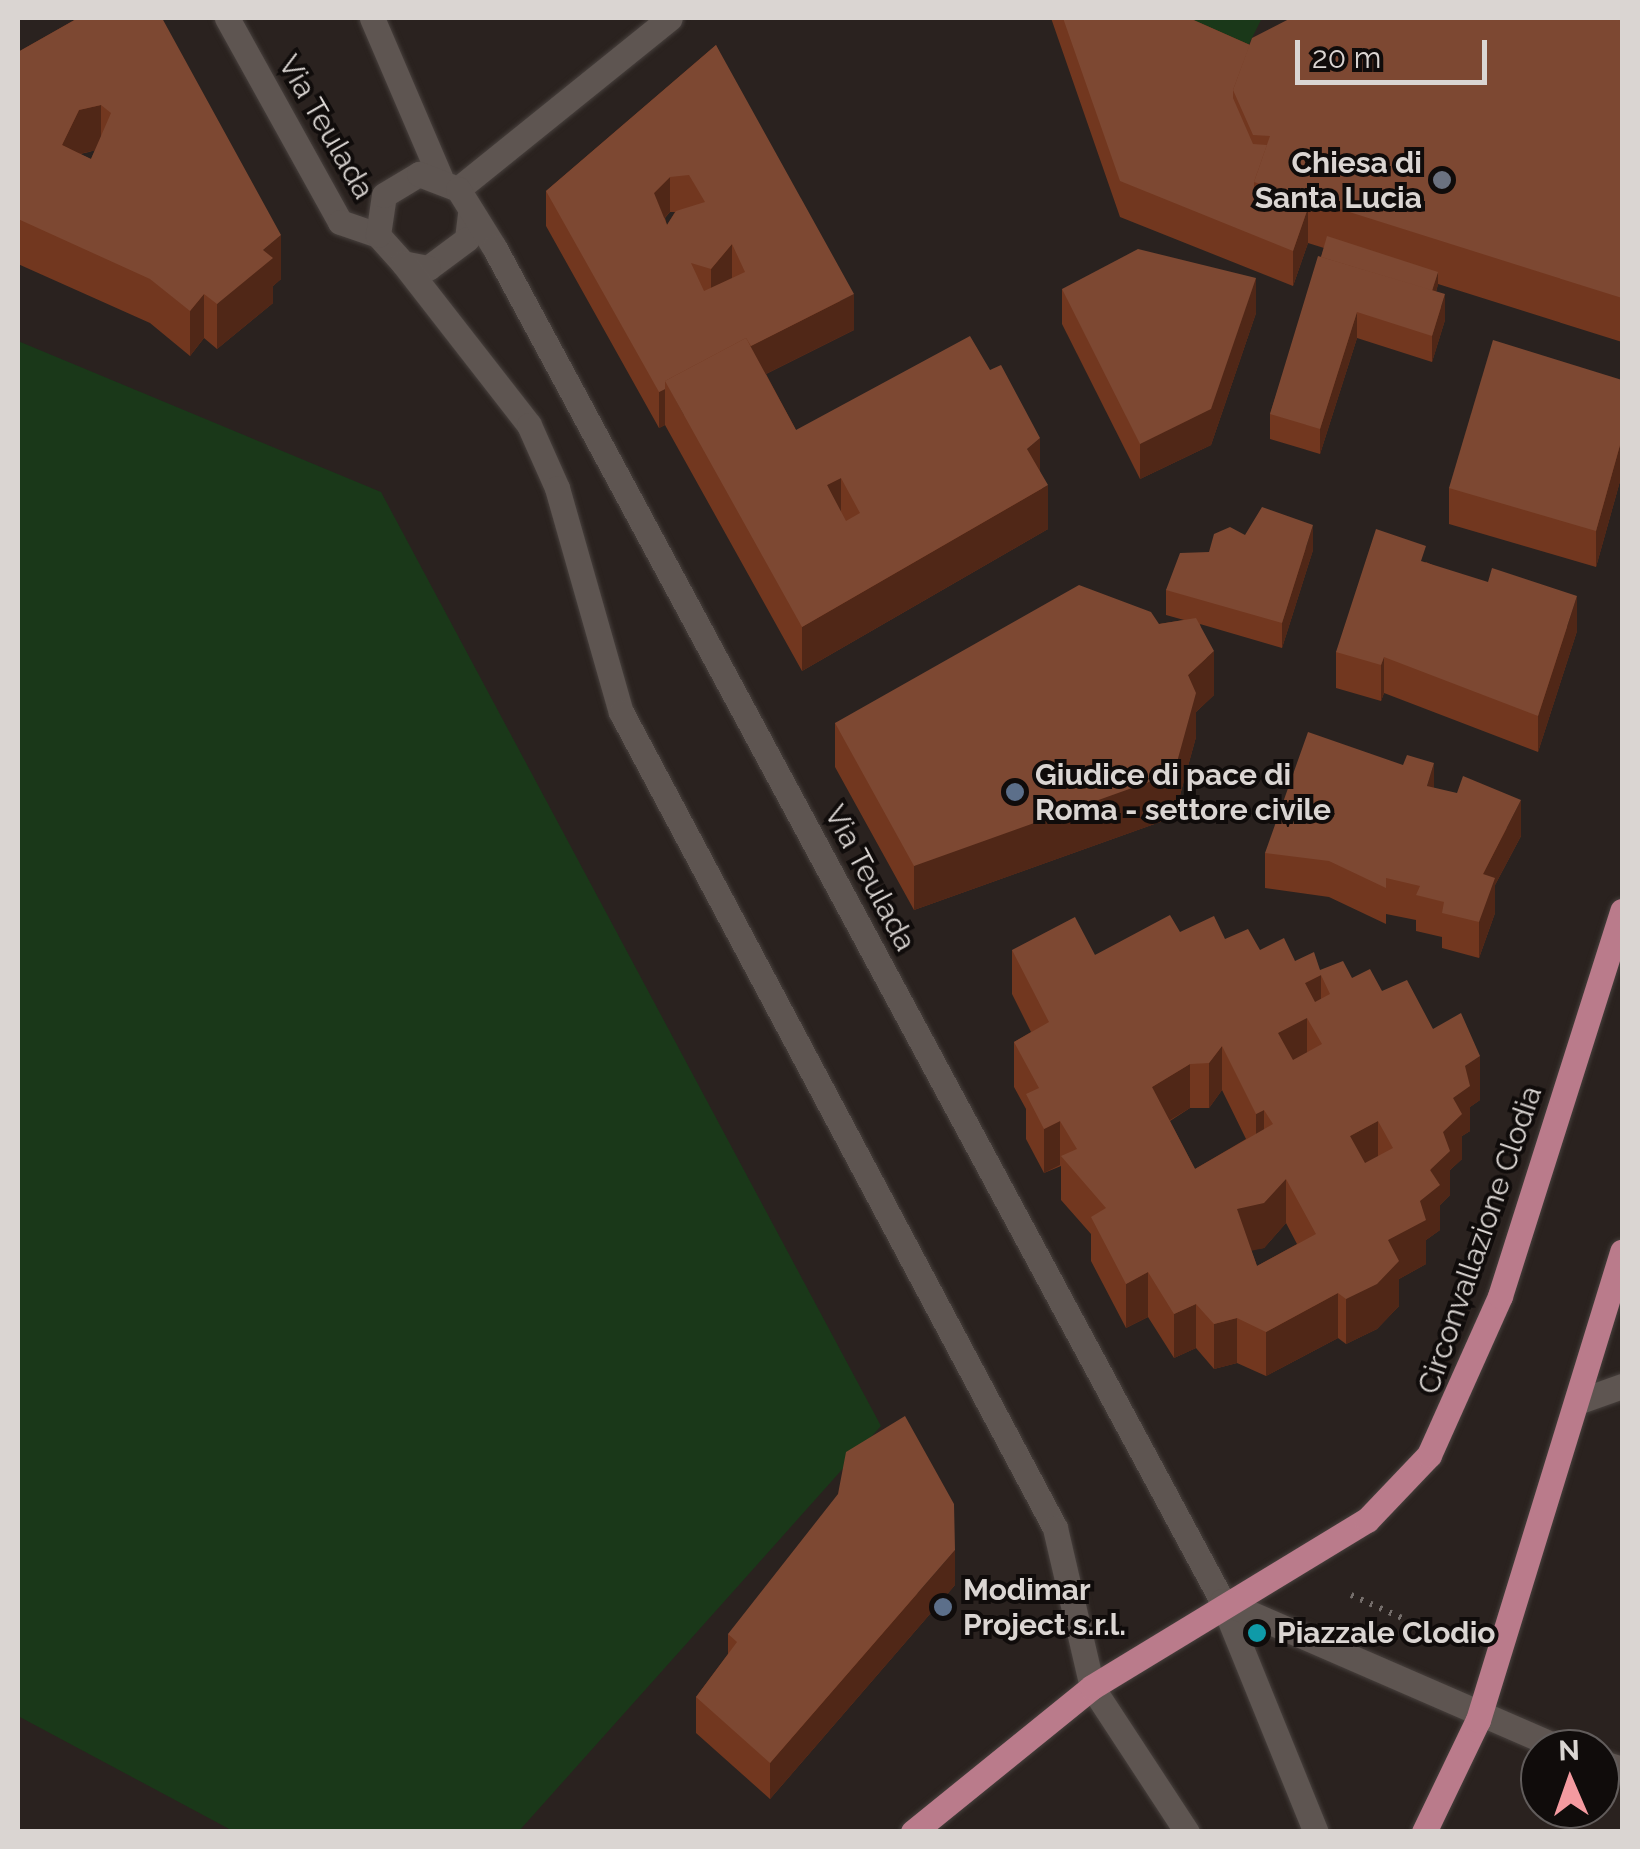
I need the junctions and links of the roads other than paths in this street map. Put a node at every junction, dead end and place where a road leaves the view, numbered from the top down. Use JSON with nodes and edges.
{"nodes":[{"id":1,"x":228,"y":18,"type":"edge"},
{"id":2,"x":372,"y":18,"type":"edge"},
{"id":3,"x":670,"y":18,"type":"edge"},
{"id":4,"x":449,"y":183,"type":"junction"},
{"id":5,"x":470,"y":214,"type":"junction"},
{"id":6,"x":389,"y":248,"type":"junction"},
{"id":7,"x":1622,"y":911,"type":"edge"},
{"id":8,"x":1622,"y":1252,"type":"edge"},
{"id":9,"x":1622,"y":1386,"type":"edge"},
{"id":10,"x":1577,"y":1402,"type":"junction"},
{"id":11,"x":1222,"y":1601,"type":"junction"},
{"id":12,"x":1092,"y":1687,"type":"junction"},
{"id":13,"x":1478,"y":1720,"type":"junction"},
{"id":14,"x":1520,"y":1734,"type":"edge"},
{"id":15,"x":912,"y":1832,"type":"edge"},
{"id":16,"x":1187,"y":1832,"type":"edge"},
{"id":17,"x":1316,"y":1832,"type":"edge"},
{"id":18,"x":1424,"y":1832,"type":"edge"}],
"edges":[{"from":1,"to":6,"type":"street","name":"Via Teulada"},
{"from":2,"to":4,"type":"street","name":"Via Teulada"},
{"from":3,"to":4,"type":"street"},
{"from":4,"to":5,"type":"street","name":"Via Teulada"},
{"from":4,"to":6,"type":"street"},
{"from":5,"to":6,"type":"street"},
{"from":5,"to":11,"type":"street","name":"Via Teulada"},
{"from":6,"to":12,"type":"street","name":"Via Teulada"},
{"from":7,"to":11,"type":"main road","name":"Circonvallazione Clodia"},
{"from":8,"to":10,"type":"main road"},
{"from":9,"to":10,"type":"street"},
{"from":10,"to":13,"type":"main road"},
{"from":11,"to":12,"type":"main road"},
{"from":11,"to":13,"type":"street"},
{"from":11,"to":17,"type":"street"},
{"from":12,"to":15,"type":"main road"},
{"from":12,"to":16,"type":"street"},
{"from":13,"to":14,"type":"street"},
{"from":13,"to":18,"type":"main road"}]}
